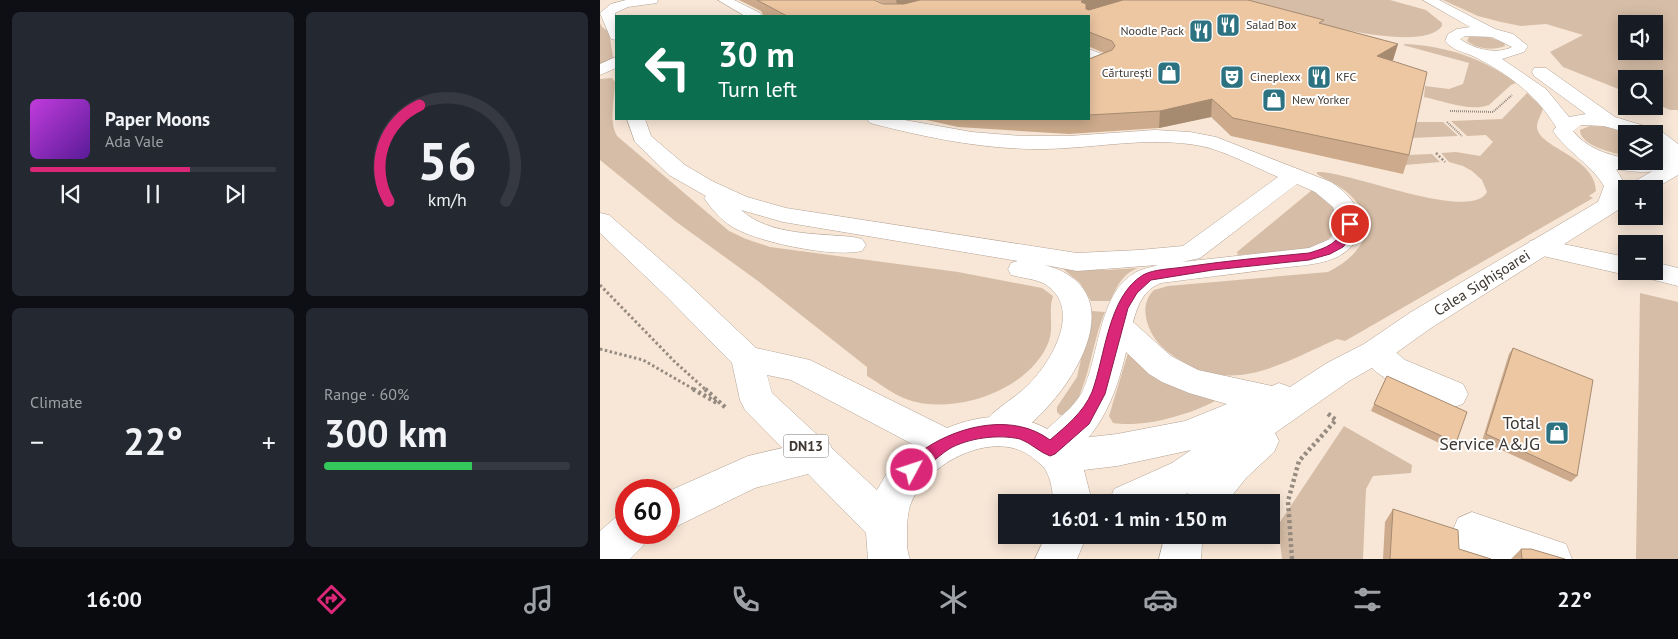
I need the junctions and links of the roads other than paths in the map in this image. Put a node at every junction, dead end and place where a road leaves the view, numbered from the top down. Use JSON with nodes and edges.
{"nodes":[{"id":1,"x":652,"y":0,"type":"edge"},
{"id":2,"x":666,"y":0,"type":"edge"},
{"id":3,"x":724,"y":0,"type":"edge"},
{"id":4,"x":1423,"y":1,"type":"edge"},
{"id":5,"x":626,"y":15,"type":"edge"},
{"id":6,"x":753,"y":15,"type":"edge"},
{"id":7,"x":615,"y":32,"type":"edge"},
{"id":8,"x":1491,"y":33,"type":"junction"},
{"id":9,"x":1456,"y":34,"type":"junction"},
{"id":10,"x":1519,"y":49,"type":"junction"},
{"id":11,"x":1475,"y":51,"type":"junction"},
{"id":12,"x":1090,"y":54,"type":"edge"},
{"id":13,"x":615,"y":62,"type":"edge"},
{"id":14,"x":1090,"y":69,"type":"edge"},
{"id":15,"x":600,"y":70,"type":"edge"},
{"id":16,"x":600,"y":76,"type":"edge"},
{"id":17,"x":615,"y":76,"type":"edge"},
{"id":18,"x":622,"y":120,"type":"edge"},
{"id":19,"x":881,"y":120,"type":"edge"},
{"id":20,"x":913,"y":120,"type":"edge"},
{"id":21,"x":1616,"y":122,"type":"junction"},
{"id":22,"x":1625,"y":125,"type":"edge"},
{"id":23,"x":1565,"y":126,"type":"junction"},
{"id":24,"x":639,"y":128,"type":"edge"},
{"id":25,"x":1678,"y":128,"type":"edge"},
{"id":26,"x":1058,"y":139,"type":"junction"},
{"id":27,"x":1663,"y":142,"type":"edge"},
{"id":28,"x":1581,"y":150,"type":"junction"},
{"id":29,"x":1674,"y":166,"type":"edge"},
{"id":30,"x":1295,"y":175,"type":"junction"},
{"id":31,"x":1652,"y":180,"type":"edge"},
{"id":32,"x":1618,"y":200,"type":"edge"},
{"id":33,"x":735,"y":207,"type":"junction"},
{"id":34,"x":603,"y":229,"type":"edge"},
{"id":35,"x":1539,"y":247,"type":"junction"},
{"id":36,"x":1618,"y":264,"type":"edge"},
{"id":37,"x":1663,"y":274,"type":"edge"},
{"id":38,"x":1678,"y":277,"type":"edge"},
{"id":39,"x":1118,"y":326,"type":"junction"},
{"id":40,"x":1375,"y":352,"type":"junction"},
{"id":41,"x":747,"y":358,"type":"junction"},
{"id":42,"x":1338,"y":372,"type":"junction"},
{"id":43,"x":1451,"y":394,"type":"dead end"},
{"id":44,"x":1274,"y":399,"type":"junction"},
{"id":45,"x":997,"y":431,"type":"junction"},
{"id":46,"x":945,"y":444,"type":"junction"},
{"id":47,"x":1054,"y":453,"type":"junction"},
{"id":48,"x":817,"y":456,"type":"junction"},
{"id":49,"x":1072,"y":494,"type":"edge"},
{"id":50,"x":1145,"y":494,"type":"edge"},
{"id":51,"x":1210,"y":494,"type":"edge"},
{"id":52,"x":680,"y":506,"type":"edge"},
{"id":53,"x":887,"y":542,"type":"edge"},
{"id":54,"x":616,"y":544,"type":"edge"},
{"id":55,"x":1063,"y":544,"type":"edge"},
{"id":56,"x":1182,"y":544,"type":"edge"},
{"id":57,"x":600,"y":559,"type":"edge"},
{"id":58,"x":1056,"y":559,"type":"edge"},
{"id":59,"x":1180,"y":559,"type":"edge"},
{"id":60,"x":1472,"y":559,"type":"edge"},
{"id":61,"x":1551,"y":559,"type":"edge"}],
"edges":[{"from":1,"to":7,"type":"main road"},
{"from":2,"to":5,"type":"main road"},
{"from":3,"to":6,"type":"main road"},
{"from":4,"to":8,"type":"main road"},
{"from":4,"to":9,"type":"main road"},
{"from":8,"to":9,"type":"main road"},
{"from":8,"to":10,"type":"main road"},
{"from":9,"to":11,"type":"main road"},
{"from":10,"to":11,"type":"main road"},
{"from":10,"to":21,"type":"main road"},
{"from":11,"to":23,"type":"main road"},
{"from":12,"to":14,"type":"main road"},
{"from":13,"to":15,"type":"main road"},
{"from":16,"to":17,"type":"main road"},
{"from":18,"to":24,"type":"main road"},
{"from":19,"to":26,"type":"main road"},
{"from":20,"to":26,"type":"main road"},
{"from":21,"to":22,"type":"main road"},
{"from":21,"to":23,"type":"main road"},
{"from":21,"to":25,"type":"main road"},
{"from":23,"to":28,"type":"main road"},
{"from":24,"to":33,"type":"main road"},
{"from":26,"to":30,"type":"main road"},
{"from":27,"to":29,"type":"main road"},
{"from":28,"to":29,"type":"main road"},
{"from":28,"to":32,"type":"main road"},
{"from":29,"to":31,"type":"main road"},
{"from":30,"to":33,"type":"main road"},
{"from":30,"to":39,"type":"main road"},
{"from":32,"to":35,"type":"main road","name":"Calea Sighișoarei"},
{"from":33,"to":45,"type":"main road"},
{"from":34,"to":41,"type":"main road"},
{"from":35,"to":36,"type":"main road"},
{"from":35,"to":40,"type":"main road","name":"Calea Sighișoarei"},
{"from":37,"to":38,"type":"main road"},
{"from":39,"to":44,"type":"main road"},
{"from":39,"to":47,"type":"main road"},
{"from":40,"to":42,"type":"main road","name":"Calea Sighișoarei"},
{"from":40,"to":43,"type":"main road"},
{"from":41,"to":46,"type":"main road"},
{"from":41,"to":48,"type":"main road","number":"DN13"},
{"from":42,"to":44,"type":"main road","name":"Calea Sighișoarei"},
{"from":42,"to":50,"type":"main road","name":"Calea Sighișoarei"},
{"from":42,"to":51,"type":"main road"},
{"from":44,"to":47,"type":"main road","name":"Calea Sighișoarei"},
{"from":45,"to":46,"type":"main road","number":"DN13"},
{"from":45,"to":47,"type":"main road","number":"DN13"},
{"from":46,"to":53,"type":"main road","number":"DN13"},
{"from":47,"to":49,"type":"main road"},
{"from":48,"to":52,"type":"main road"},
{"from":48,"to":53,"type":"main road","number":"DN13"},
{"from":54,"to":57,"type":"main road"},
{"from":55,"to":58,"type":"main road"},
{"from":56,"to":59,"type":"main road"},
{"from":60,"to":61,"type":"main road"}]}
